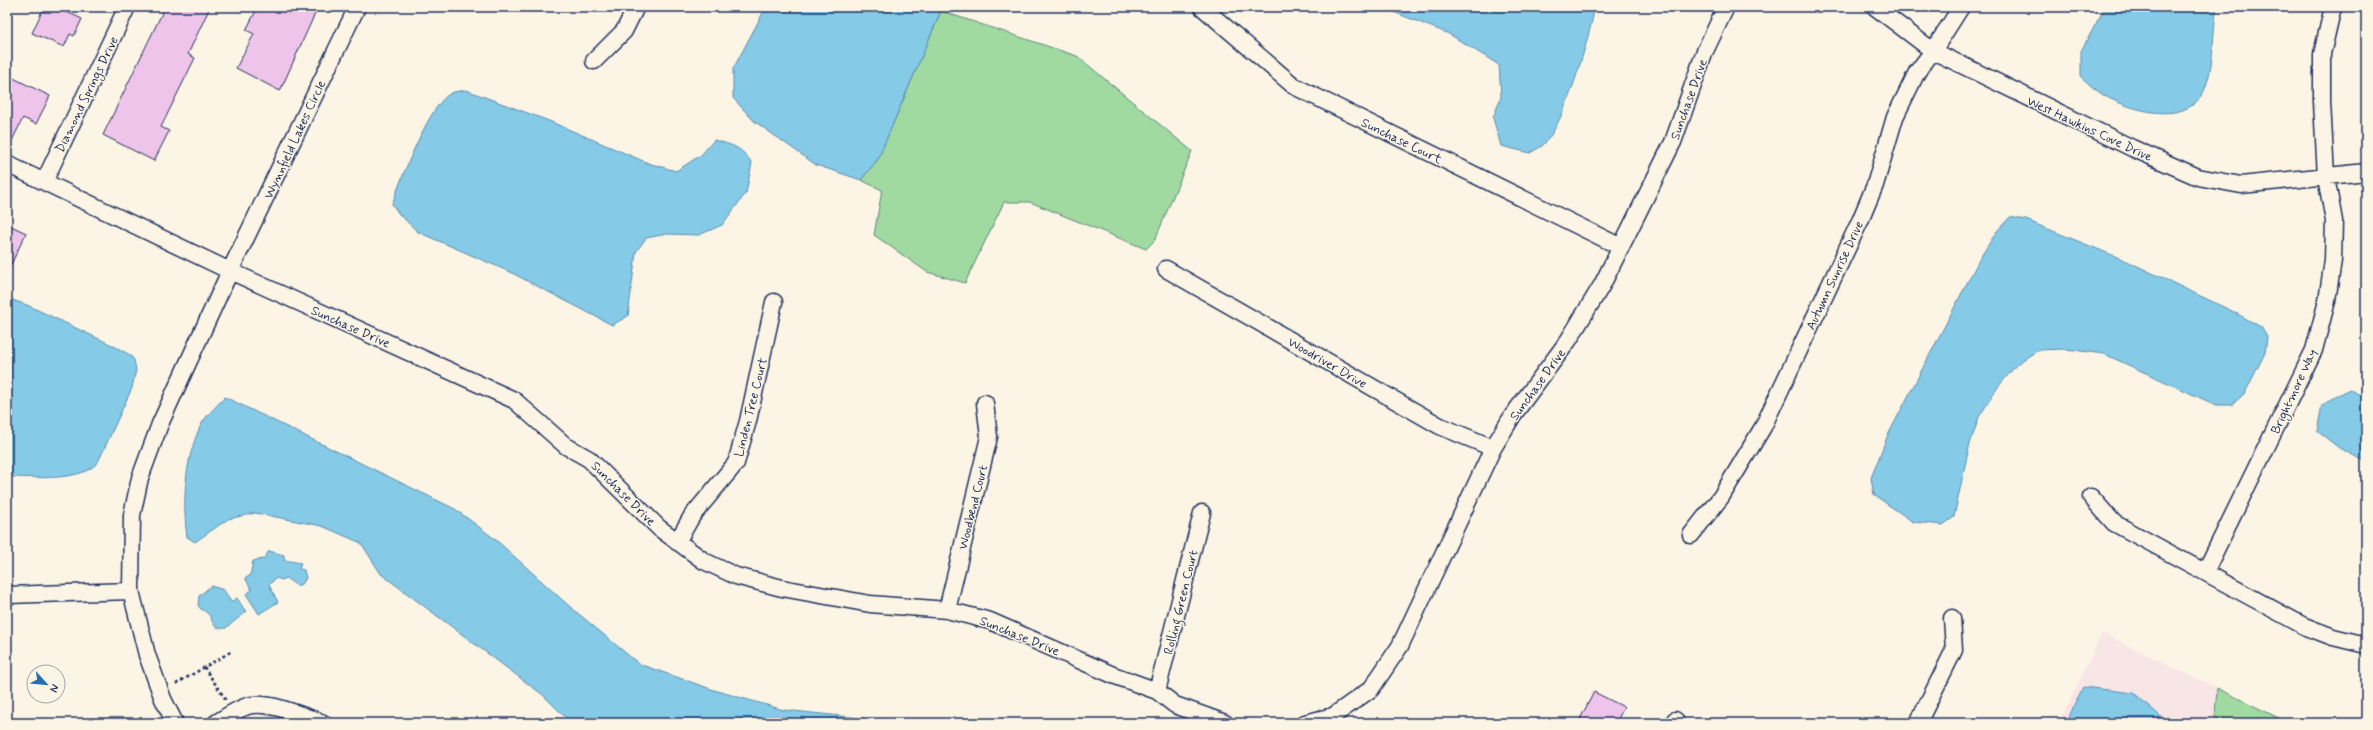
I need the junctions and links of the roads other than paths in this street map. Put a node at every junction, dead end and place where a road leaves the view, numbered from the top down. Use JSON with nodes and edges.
{"nodes":[{"id":1,"x":127,"y":7,"type":"edge"},
{"id":2,"x":357,"y":7,"type":"edge"},
{"id":3,"x":636,"y":7,"type":"edge"},
{"id":4,"x":1202,"y":7,"type":"edge"},
{"id":5,"x":1726,"y":7,"type":"edge"},
{"id":6,"x":1874,"y":7,"type":"edge"},
{"id":7,"x":1961,"y":7,"type":"edge"},
{"id":8,"x":2334,"y":7,"type":"edge"},
{"id":9,"x":1933,"y":51,"type":"junction"},
{"id":10,"x":594,"y":61,"type":"dead end"},
{"id":11,"x":7,"y":164,"type":"edge"},
{"id":12,"x":2366,"y":172,"type":"edge"},
{"id":13,"x":2326,"y":177,"type":"junction"},
{"id":14,"x":45,"y":180,"type":"junction"},
{"id":15,"x":1621,"y":246,"type":"junction"},
{"id":16,"x":1166,"y":269,"type":"dead end"},
{"id":17,"x":230,"y":271,"type":"junction"},
{"id":18,"x":774,"y":302,"type":"dead end"},
{"id":19,"x":985,"y":403,"type":"dead end"},
{"id":20,"x":1493,"y":448,"type":"junction"},
{"id":21,"x":2091,"y":497,"type":"dead end"},
{"id":22,"x":1202,"y":513,"type":"dead end"},
{"id":23,"x":1691,"y":535,"type":"dead end"},
{"id":24,"x":677,"y":542,"type":"junction"},
{"id":25,"x":2204,"y":572,"type":"junction"},
{"id":26,"x":131,"y":591,"type":"junction"},
{"id":27,"x":7,"y":595,"type":"edge"},
{"id":28,"x":947,"y":610,"type":"junction"},
{"id":29,"x":1952,"y":618,"type":"dead end"},
{"id":30,"x":2366,"y":645,"type":"edge"},
{"id":31,"x":1157,"y":691,"type":"junction"},
{"id":32,"x":1314,"y":722,"type":"edge"},
{"id":33,"x":175,"y":723,"type":"edge"},
{"id":34,"x":216,"y":723,"type":"edge"},
{"id":35,"x":323,"y":723,"type":"edge"},
{"id":36,"x":1225,"y":723,"type":"edge"},
{"id":37,"x":1918,"y":723,"type":"edge"}],
"edges":[{"from":1,"to":14,"type":"street","name":"Diamond Springs Drive"},
{"from":2,"to":17,"type":"street","name":"Wynnfield Lakes Circle"},
{"from":3,"to":10,"type":"street"},
{"from":4,"to":15,"type":"street","name":"Sunchase Court"},
{"from":5,"to":15,"type":"street","name":"Sunchase Drive"},
{"from":6,"to":9,"type":"street","name":"West Hawkins Cove Drive"},
{"from":7,"to":9,"type":"street","name":"Autumn Sunrise Drive"},
{"from":8,"to":13,"type":"street","name":"Brightmore Way"},
{"from":9,"to":13,"type":"street","name":"West Hawkins Cove Drive"},
{"from":9,"to":23,"type":"street","name":"Autumn Sunrise Drive"},
{"from":11,"to":14,"type":"street","name":"Sunchase Drive"},
{"from":12,"to":13,"type":"street","name":"West Hawkins Cove Drive"},
{"from":13,"to":25,"type":"street","name":"Brightmore Way"},
{"from":14,"to":17,"type":"street","name":"Sunchase Drive"},
{"from":15,"to":20,"type":"street","name":"Sunchase Drive"},
{"from":16,"to":20,"type":"street","name":"Woodriver Drive"},
{"from":17,"to":24,"type":"street","name":"Sunchase Drive"},
{"from":17,"to":26,"type":"street","name":"Wynnfield Lakes Circle"},
{"from":18,"to":24,"type":"street","name":"Linden Tree Court"},
{"from":19,"to":28,"type":"street","name":"Woodbend Court"},
{"from":20,"to":32,"type":"street","name":"Sunchase Drive"},
{"from":21,"to":25,"type":"street"},
{"from":22,"to":31,"type":"street","name":"Rolling Green Court"},
{"from":24,"to":28,"type":"street","name":"Sunchase Drive"},
{"from":25,"to":30,"type":"street"},
{"from":26,"to":27,"type":"street"},
{"from":26,"to":33,"type":"street","name":"Wynnfield Lakes Circle"},
{"from":28,"to":31,"type":"street","name":"Sunchase Drive"},
{"from":29,"to":37,"type":"street"},
{"from":31,"to":36,"type":"street","name":"Sunchase Drive"},
{"from":34,"to":35,"type":"street"}]}
